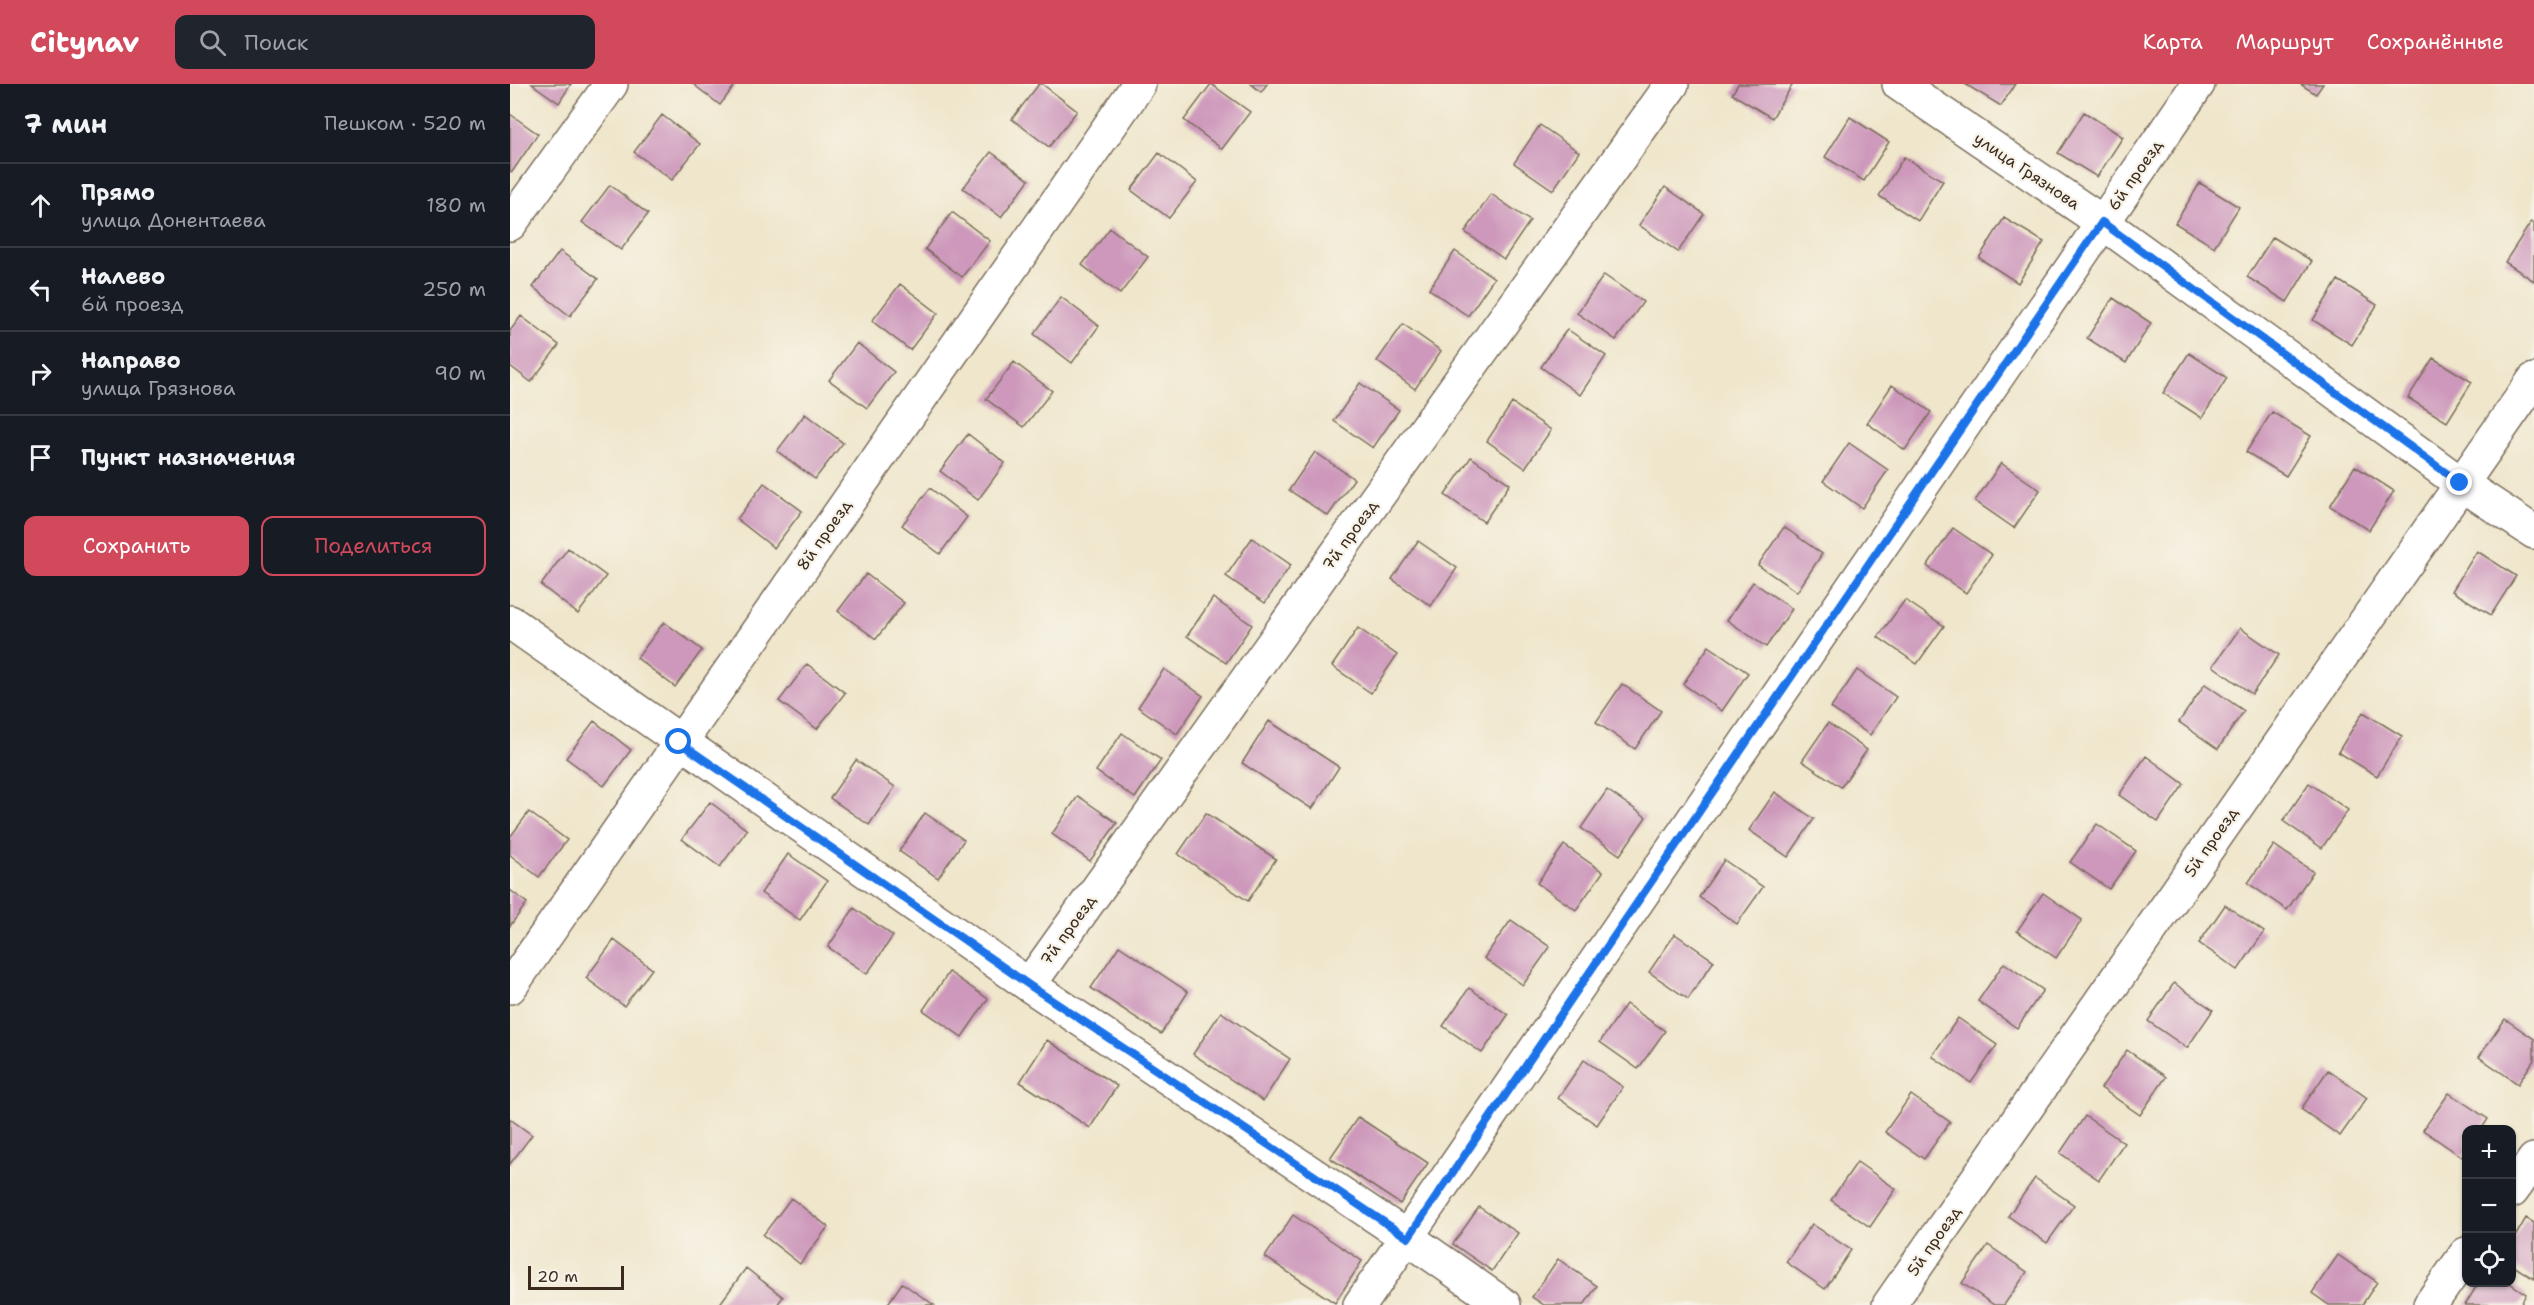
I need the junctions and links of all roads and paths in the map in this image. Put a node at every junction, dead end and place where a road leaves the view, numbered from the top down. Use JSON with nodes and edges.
{"nodes":[{"id":1,"x":611,"y":84,"type":"edge"},
{"id":2,"x":1139,"y":84,"type":"edge"},
{"id":3,"x":1672,"y":84,"type":"edge"},
{"id":4,"x":1899,"y":84,"type":"edge"},
{"id":5,"x":2198,"y":84,"type":"edge"},
{"id":6,"x":2102,"y":222,"type":"junction"},
{"id":7,"x":510,"y":224,"type":"edge"},
{"id":8,"x":2534,"y":380,"type":"edge"},
{"id":9,"x":2460,"y":483,"type":"junction"},
{"id":10,"x":2534,"y":532,"type":"edge"},
{"id":11,"x":510,"y":622,"type":"edge"},
{"id":12,"x":679,"y":742,"type":"junction"},
{"id":13,"x":1029,"y":985,"type":"junction"},
{"id":14,"x":510,"y":987,"type":"edge"},
{"id":15,"x":2534,"y":1160,"type":"edge"},
{"id":16,"x":2516,"y":1184,"type":"edge"},
{"id":17,"x":1408,"y":1238,"type":"junction"},
{"id":18,"x":2462,"y":1260,"type":"edge"},
{"id":19,"x":1360,"y":1305,"type":"edge"},
{"id":20,"x":1504,"y":1305,"type":"edge"},
{"id":21,"x":1889,"y":1305,"type":"edge"},
{"id":22,"x":2430,"y":1305,"type":"edge"}],
"edges":[{"from":1,"to":7,"type":"street"},
{"from":2,"to":12,"type":"street","name":"8й проезд"},
{"from":3,"to":13,"type":"street","name":"7й проезд"},
{"from":4,"to":6,"type":"street","name":"улица Грязнова"},
{"from":5,"to":6,"type":"street","name":"6й проезд"},
{"from":6,"to":9,"type":"street","name":"улица Грязнова"},
{"from":6,"to":17,"type":"street","name":"6й проезд"},
{"from":8,"to":9,"type":"street","name":"5й проезд"},
{"from":9,"to":10,"type":"street","name":"улица Грязнова"},
{"from":9,"to":21,"type":"street","name":"5й проезд"},
{"from":11,"to":12,"type":"street"},
{"from":12,"to":13,"type":"street"},
{"from":12,"to":14,"type":"street","name":"8й проезд"},
{"from":13,"to":17,"type":"street"},
{"from":15,"to":16,"type":"street"},
{"from":17,"to":19,"type":"street","name":"6й проезд"},
{"from":17,"to":20,"type":"street"},
{"from":18,"to":22,"type":"street"}]}
